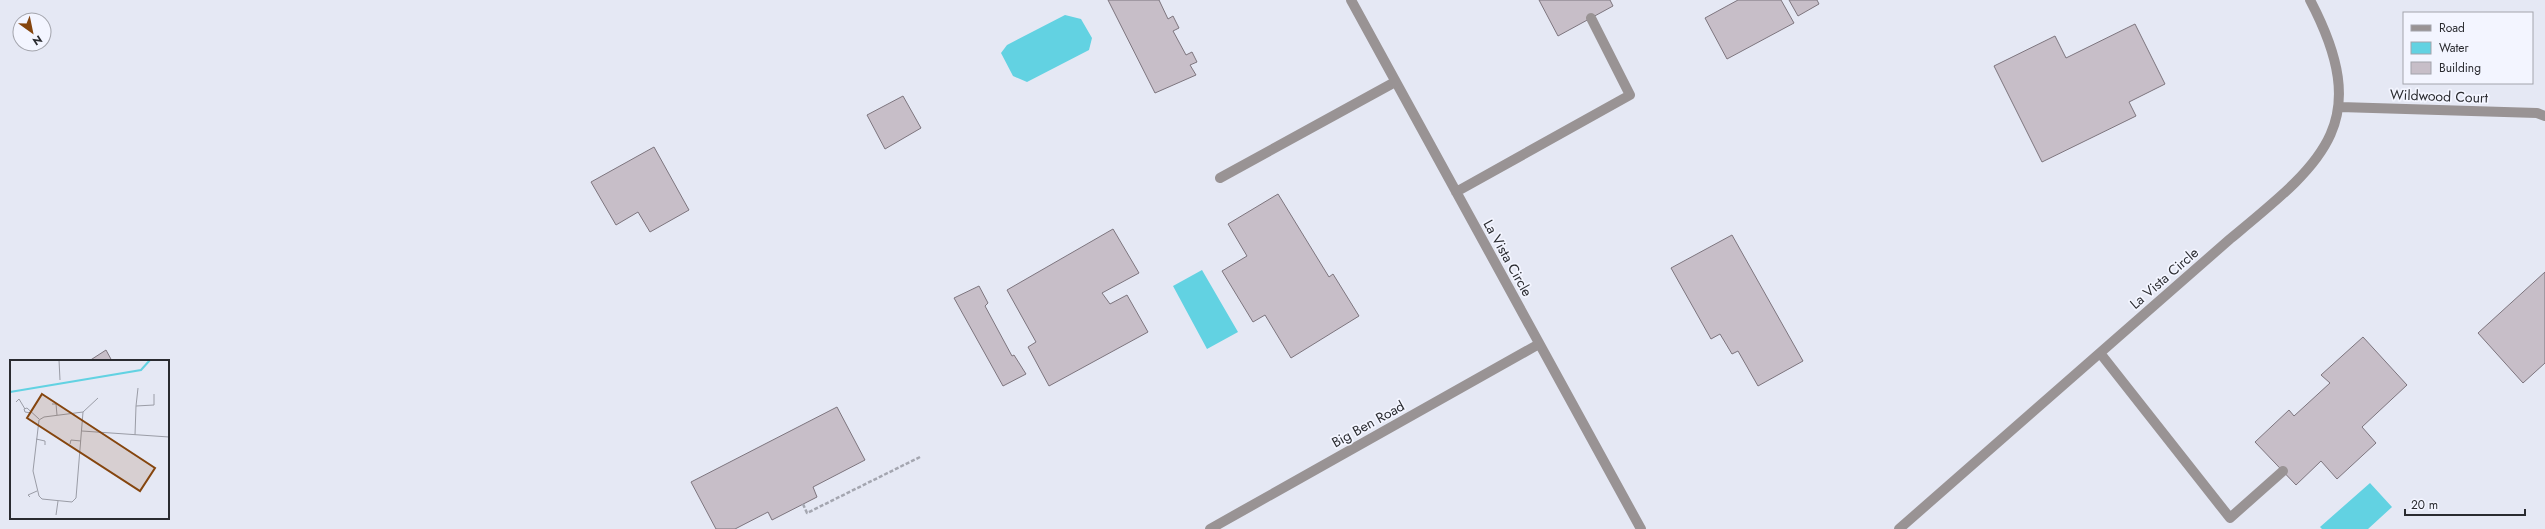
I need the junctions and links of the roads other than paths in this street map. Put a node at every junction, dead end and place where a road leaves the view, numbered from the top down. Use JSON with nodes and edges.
{"nodes":[{"id":1,"x":1351,"y":0,"type":"edge"},
{"id":2,"x":2310,"y":0,"type":"edge"},
{"id":3,"x":1591,"y":18,"type":"dead end"},
{"id":4,"x":1395,"y":82,"type":"junction"},
{"id":5,"x":2340,"y":107,"type":"junction"},
{"id":6,"x":2542,"y":113,"type":"edge"},
{"id":7,"x":1220,"y":178,"type":"dead end"},
{"id":8,"x":1456,"y":192,"type":"junction"},
{"id":9,"x":1539,"y":344,"type":"junction"},
{"id":10,"x":2100,"y":354,"type":"junction"},
{"id":11,"x":2283,"y":471,"type":"dead end"},
{"id":12,"x":1210,"y":529,"type":"edge"},
{"id":13,"x":1641,"y":529,"type":"edge"},
{"id":14,"x":1900,"y":529,"type":"edge"}],
"edges":[{"from":1,"to":4,"type":"street","name":"La Vista Circle"},
{"from":2,"to":5,"type":"street","name":"La Vista Circle"},
{"from":3,"to":8,"type":"street"},
{"from":4,"to":7,"type":"street"},
{"from":4,"to":8,"type":"street","name":"La Vista Circle"},
{"from":5,"to":6,"type":"street","name":"Wildwood Court"},
{"from":5,"to":10,"type":"street","name":"La Vista Circle"},
{"from":8,"to":9,"type":"street","name":"La Vista Circle"},
{"from":9,"to":12,"type":"street","name":"Big Ben Road"},
{"from":9,"to":13,"type":"street","name":"La Vista Circle"},
{"from":10,"to":11,"type":"street"},
{"from":10,"to":14,"type":"street","name":"La Vista Circle"}]}
